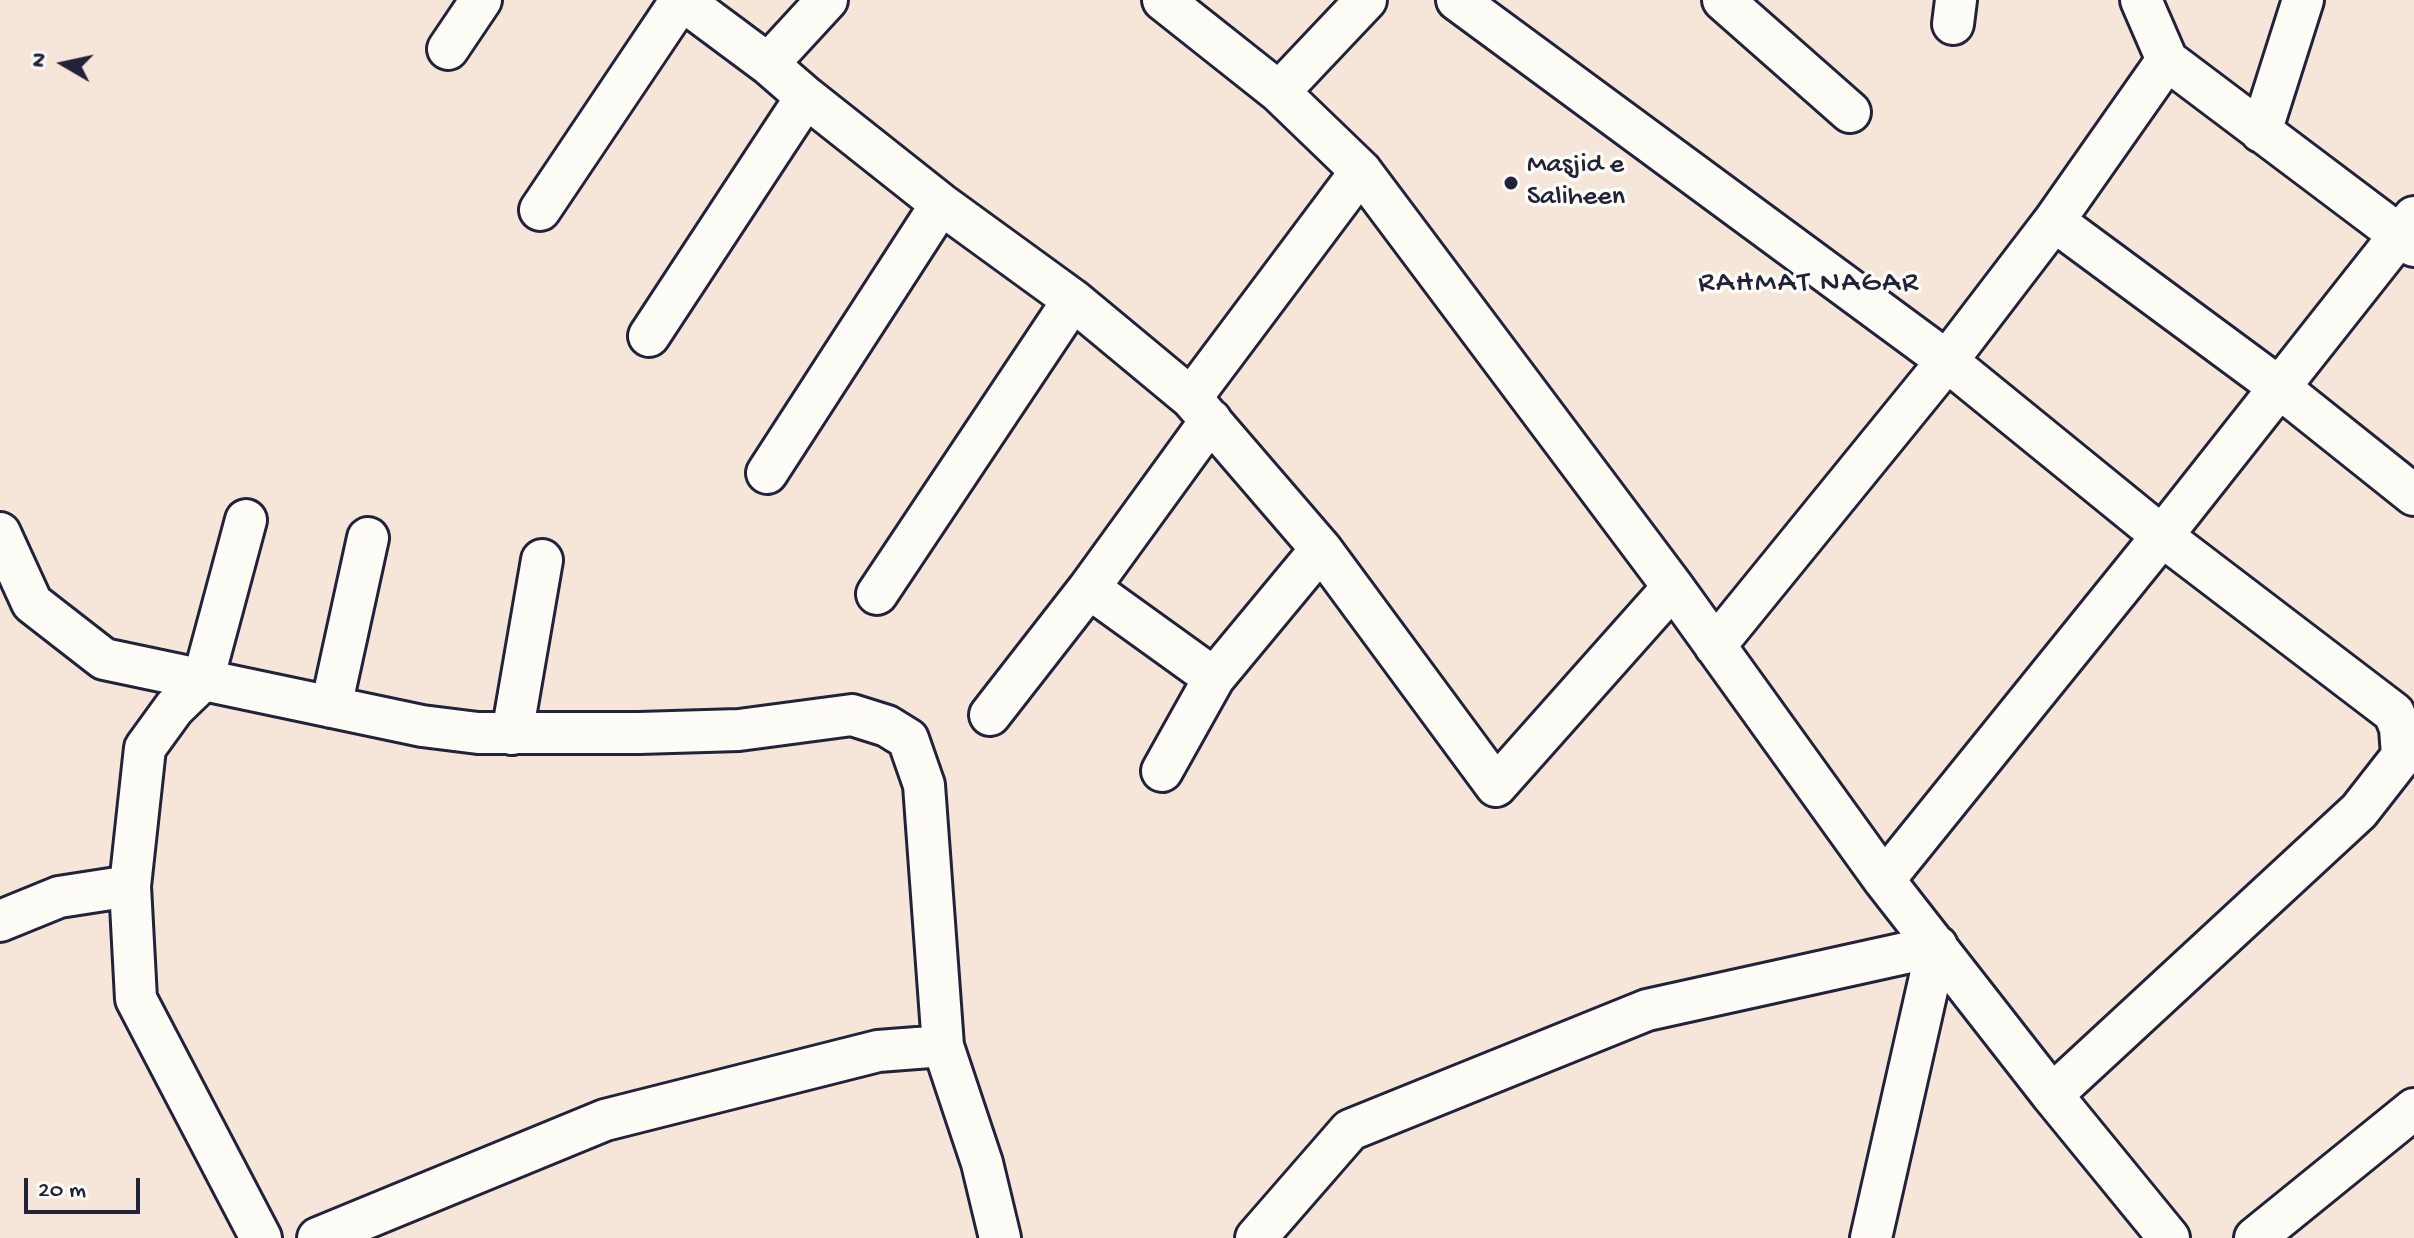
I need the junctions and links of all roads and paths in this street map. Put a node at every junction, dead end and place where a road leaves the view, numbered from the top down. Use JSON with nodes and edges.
{"nodes":[{"id":1,"x":481,"y":0,"type":"edge"},
{"id":2,"x":681,"y":0,"type":"edge"},
{"id":3,"x":827,"y":0,"type":"edge"},
{"id":4,"x":1163,"y":0,"type":"edge"},
{"id":5,"x":1366,"y":0,"type":"edge"},
{"id":6,"x":1457,"y":0,"type":"edge"},
{"id":7,"x":1723,"y":0,"type":"edge"},
{"id":8,"x":2141,"y":0,"type":"edge"},
{"id":9,"x":2303,"y":0,"type":"edge"},
{"id":10,"x":448,"y":49,"type":"dead end"},
{"id":11,"x":2167,"y":60,"type":"junction"},
{"id":12,"x":768,"y":64,"type":"junction"},
{"id":13,"x":1279,"y":92,"type":"junction"},
{"id":14,"x":806,"y":97,"type":"junction"},
{"id":15,"x":1850,"y":112,"type":"dead end"},
{"id":16,"x":2261,"y":132,"type":"junction"},
{"id":17,"x":1361,"y":171,"type":"junction"},
{"id":18,"x":941,"y":204,"type":"junction"},
{"id":19,"x":540,"y":210,"type":"dead end"},
{"id":20,"x":2054,"y":221,"type":"junction"},
{"id":21,"x":2409,"y":233,"type":"edge"},
{"id":22,"x":1073,"y":300,"type":"junction"},
{"id":23,"x":649,"y":336,"type":"dead end"},
{"id":24,"x":1947,"y":361,"type":"junction"},
{"id":25,"x":2280,"y":388,"type":"junction"},
{"id":26,"x":1201,"y":409,"type":"junction"},
{"id":27,"x":767,"y":473,"type":"dead end"},
{"id":28,"x":2414,"y":495,"type":"edge"},
{"id":29,"x":246,"y":520,"type":"dead end"},
{"id":30,"x":0,"y":533,"type":"edge"},
{"id":31,"x":2162,"y":536,"type":"junction"},
{"id":32,"x":368,"y":538,"type":"dead end"},
{"id":33,"x":1321,"y":549,"type":"junction"},
{"id":34,"x":542,"y":560,"type":"dead end"},
{"id":35,"x":1673,"y":587,"type":"junction"},
{"id":36,"x":1089,"y":588,"type":"junction"},
{"id":37,"x":877,"y":594,"type":"dead end"},
{"id":38,"x":1715,"y":646,"type":"junction"},
{"id":39,"x":1214,"y":678,"type":"junction"},
{"id":40,"x":203,"y":680,"type":"junction"},
{"id":41,"x":331,"y":707,"type":"junction"},
{"id":42,"x":990,"y":715,"type":"dead end"},
{"id":43,"x":512,"y":734,"type":"junction"},
{"id":44,"x":1162,"y":771,"type":"dead end"},
{"id":45,"x":1884,"y":880,"type":"junction"},
{"id":46,"x":130,"y":886,"type":"junction"},
{"id":47,"x":0,"y":921,"type":"edge"},
{"id":48,"x":1937,"y":946,"type":"junction"},
{"id":49,"x":943,"y":1046,"type":"junction"},
{"id":50,"x":2052,"y":1095,"type":"junction"},
{"id":51,"x":2414,"y":1109,"type":"edge"},
{"id":52,"x":261,"y":1238,"type":"edge"},
{"id":53,"x":318,"y":1238,"type":"edge"},
{"id":54,"x":1000,"y":1238,"type":"edge"},
{"id":55,"x":1256,"y":1238,"type":"edge"},
{"id":56,"x":1871,"y":1238,"type":"edge"},
{"id":57,"x":2169,"y":1238,"type":"edge"},
{"id":58,"x":2255,"y":1238,"type":"edge"}],
"edges":[{"from":1,"to":10,"type":"street"},
{"from":2,"to":12,"type":"street"},
{"from":2,"to":19,"type":"street"},
{"from":3,"to":12,"type":"street"},
{"from":4,"to":13,"type":"street"},
{"from":5,"to":13,"type":"street"},
{"from":6,"to":24,"type":"street"},
{"from":7,"to":15,"type":"street"},
{"from":8,"to":11,"type":"street"},
{"from":9,"to":16,"type":"street"},
{"from":11,"to":16,"type":"street"},
{"from":11,"to":20,"type":"street"},
{"from":12,"to":14,"type":"street"},
{"from":13,"to":17,"type":"street"},
{"from":14,"to":18,"type":"street"},
{"from":14,"to":23,"type":"street"},
{"from":16,"to":21,"type":"street"},
{"from":17,"to":26,"type":"street"},
{"from":17,"to":35,"type":"street"},
{"from":18,"to":22,"type":"street"},
{"from":18,"to":27,"type":"street"},
{"from":20,"to":24,"type":"street"},
{"from":20,"to":25,"type":"street"},
{"from":21,"to":25,"type":"street"},
{"from":22,"to":26,"type":"street"},
{"from":22,"to":37,"type":"street"},
{"from":24,"to":31,"type":"street"},
{"from":24,"to":38,"type":"street"},
{"from":25,"to":28,"type":"street"},
{"from":25,"to":31,"type":"street"},
{"from":26,"to":33,"type":"street"},
{"from":26,"to":36,"type":"street"},
{"from":29,"to":40,"type":"street"},
{"from":30,"to":40,"type":"street"},
{"from":31,"to":45,"type":"street"},
{"from":31,"to":50,"type":"street"},
{"from":32,"to":41,"type":"street"},
{"from":33,"to":35,"type":"street"},
{"from":33,"to":39,"type":"street"},
{"from":34,"to":43,"type":"street"},
{"from":35,"to":38,"type":"street"},
{"from":36,"to":39,"type":"street"},
{"from":36,"to":42,"type":"street"},
{"from":38,"to":45,"type":"street"},
{"from":39,"to":44,"type":"street"},
{"from":40,"to":41,"type":"street"},
{"from":40,"to":46,"type":"street"},
{"from":41,"to":43,"type":"street"},
{"from":43,"to":49,"type":"street"},
{"from":45,"to":48,"type":"street"},
{"from":46,"to":47,"type":"street"},
{"from":46,"to":52,"type":"street"},
{"from":48,"to":50,"type":"street"},
{"from":48,"to":55,"type":"street"},
{"from":48,"to":56,"type":"street"},
{"from":49,"to":53,"type":"street"},
{"from":49,"to":54,"type":"street"},
{"from":50,"to":57,"type":"street"},
{"from":51,"to":58,"type":"street"}]}
